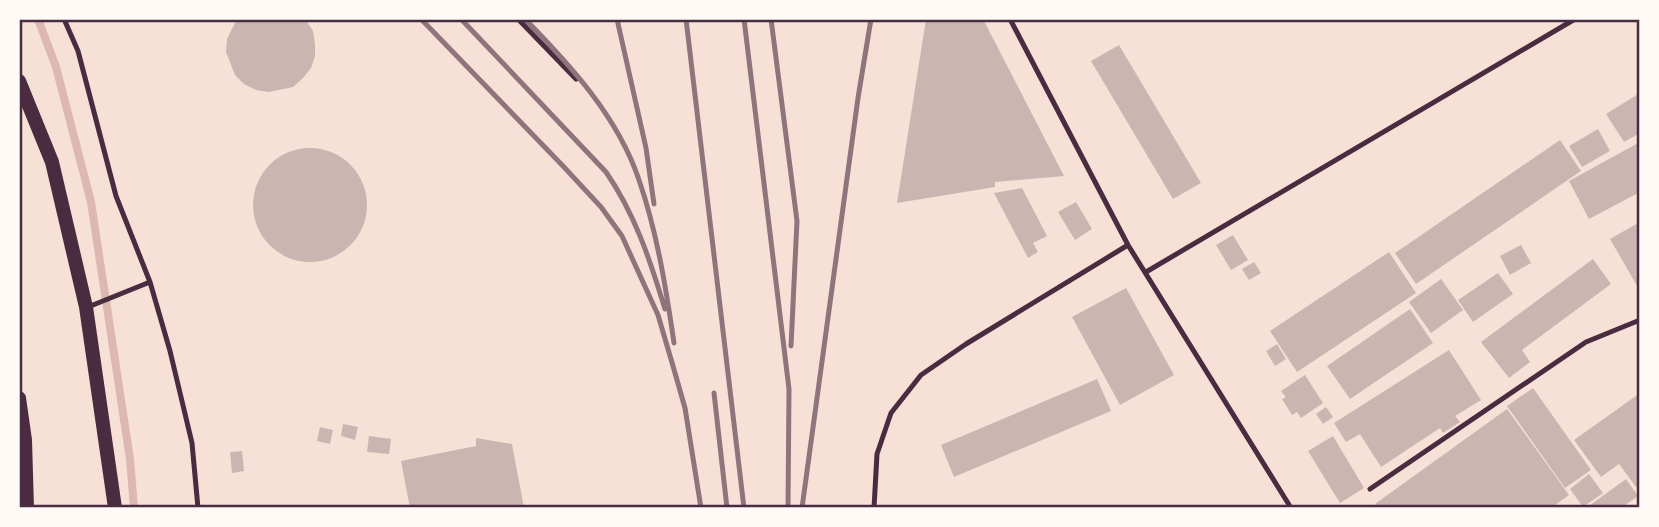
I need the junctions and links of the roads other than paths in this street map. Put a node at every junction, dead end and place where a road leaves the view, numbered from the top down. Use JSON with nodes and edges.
{"nodes":[{"id":1,"x":64,"y":19,"type":"edge"},
{"id":2,"x":518,"y":19,"type":"edge"},
{"id":3,"x":1010,"y":19,"type":"edge"},
{"id":4,"x":1575,"y":19,"type":"edge"},
{"id":5,"x":576,"y":79,"type":"dead end"},
{"id":6,"x":19,"y":81,"type":"edge"},
{"id":7,"x":1128,"y":245,"type":"junction"},
{"id":8,"x":1146,"y":272,"type":"junction"},
{"id":9,"x":150,"y":282,"type":"junction"},
{"id":10,"x":86,"y":307,"type":"junction"},
{"id":11,"x":1640,"y":320,"type":"edge"},
{"id":12,"x":19,"y":398,"type":"edge"},
{"id":13,"x":25,"y":440,"type":"junction"},
{"id":14,"x":1370,"y":489,"type":"dead end"},
{"id":15,"x":27,"y":508,"type":"edge"},
{"id":16,"x":33,"y":508,"type":"edge"},
{"id":17,"x":116,"y":508,"type":"edge"},
{"id":18,"x":198,"y":508,"type":"edge"},
{"id":19,"x":874,"y":508,"type":"edge"},
{"id":20,"x":1291,"y":508,"type":"edge"}],
"edges":[{"from":1,"to":9,"type":"lane"},
{"from":2,"to":5,"type":"lane"},
{"from":3,"to":7,"type":"lane"},
{"from":4,"to":8,"type":"lane"},
{"from":6,"to":10,"type":"main road"},
{"from":7,"to":8,"type":"lane"},
{"from":7,"to":19,"type":"lane"},
{"from":8,"to":20,"type":"lane"},
{"from":9,"to":10,"type":"lane"},
{"from":9,"to":18,"type":"lane"},
{"from":10,"to":17,"type":"main road"},
{"from":11,"to":14,"type":"lane"},
{"from":12,"to":13,"type":"main road"},
{"from":13,"to":15,"type":"main road"},
{"from":13,"to":16,"type":"main road"}]}
